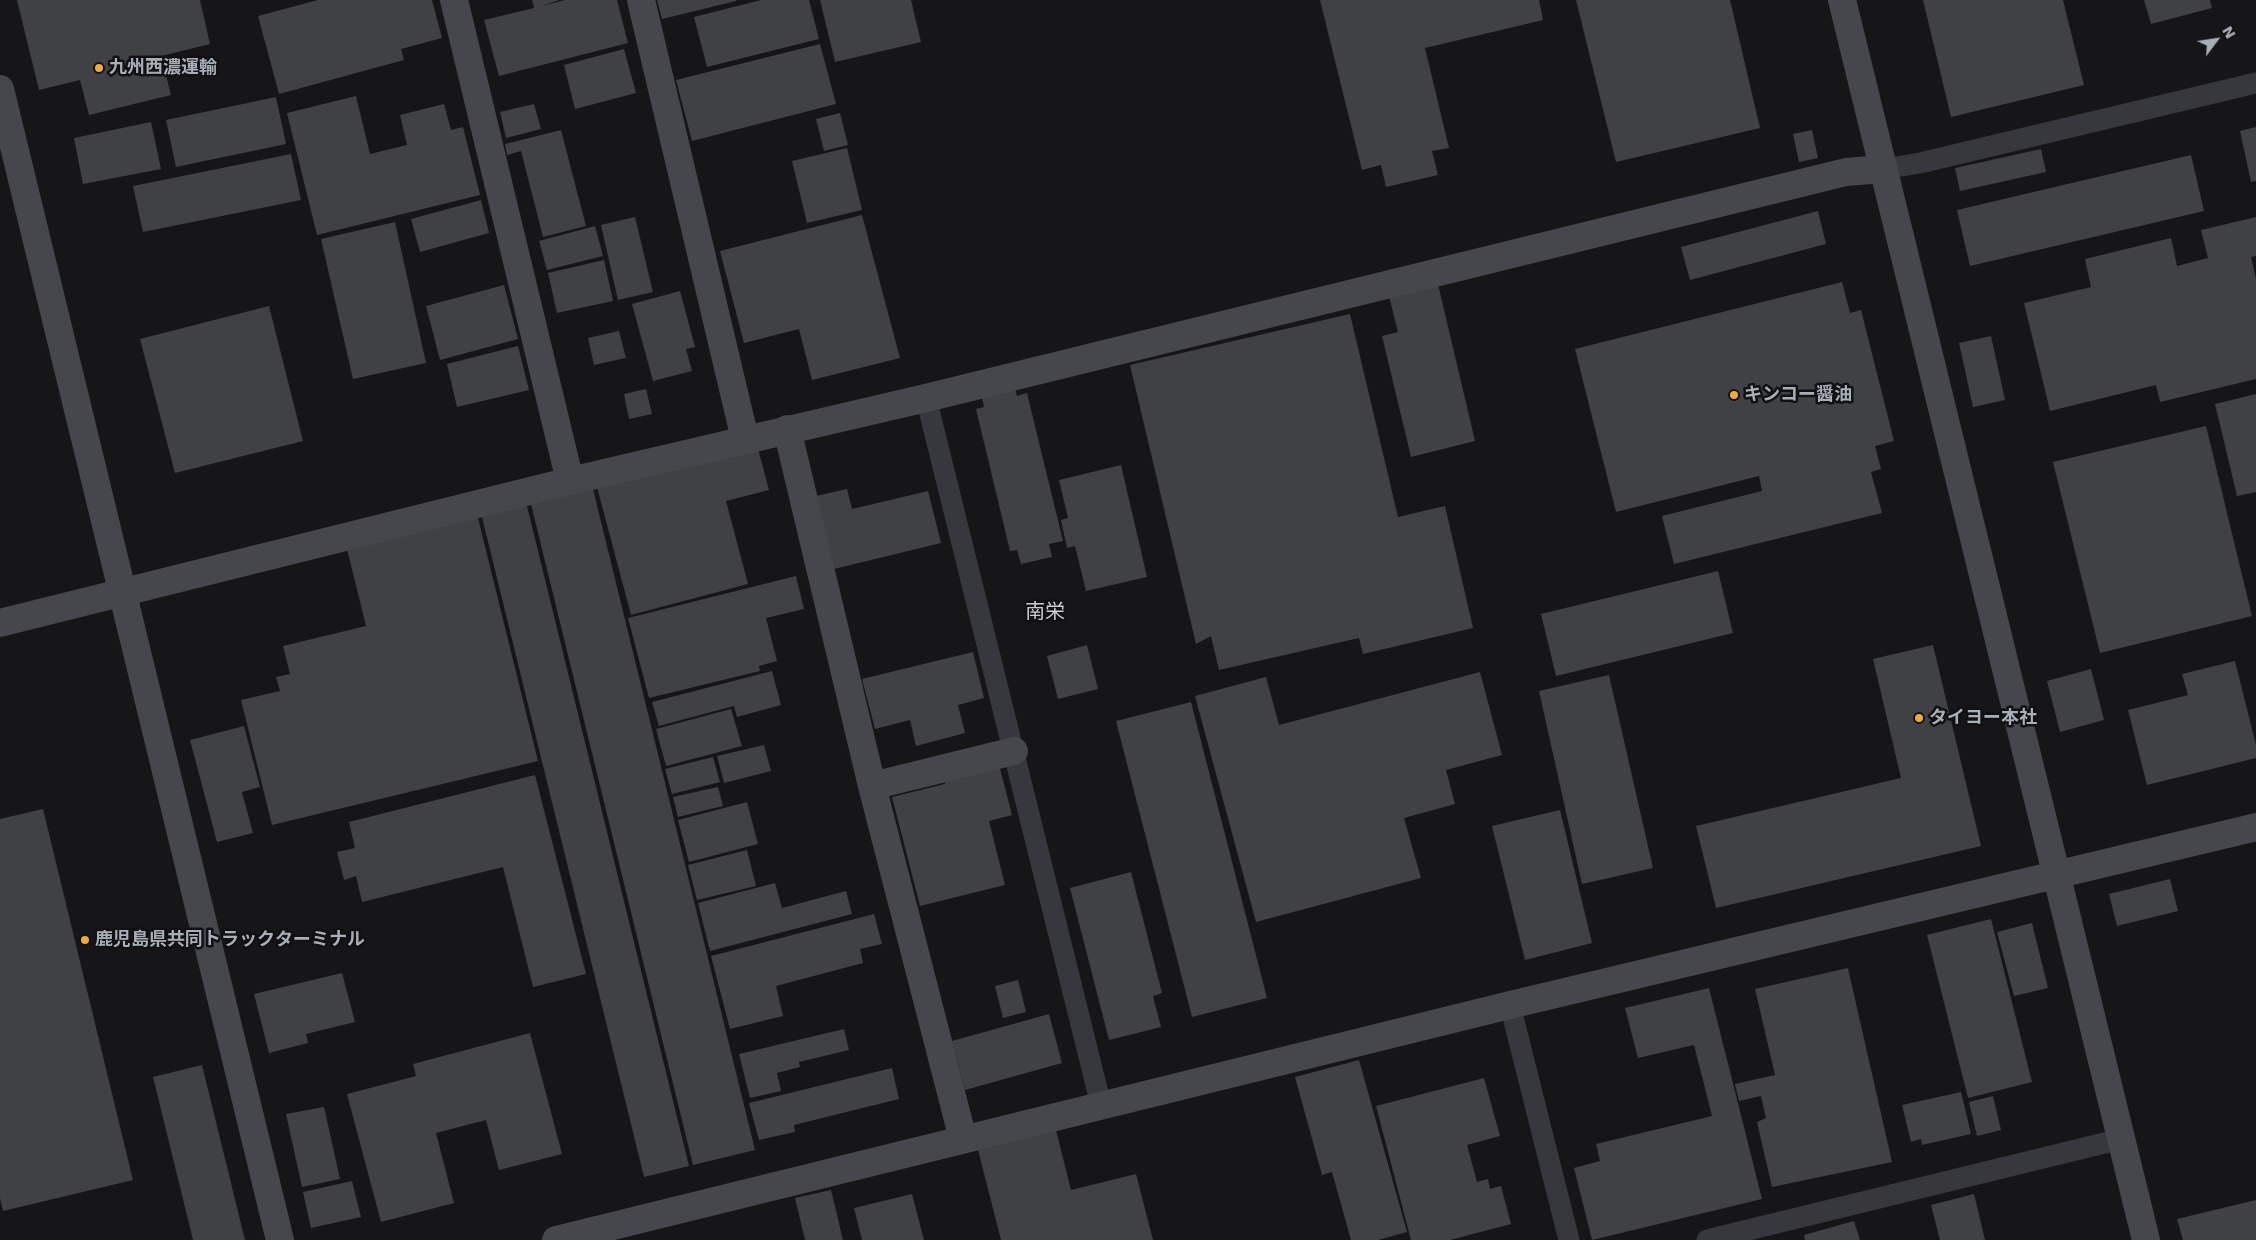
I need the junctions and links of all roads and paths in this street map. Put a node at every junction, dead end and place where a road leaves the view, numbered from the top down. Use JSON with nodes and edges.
{"nodes":[{"id":1,"x":454,"y":0,"type":"edge"},
{"id":2,"x":641,"y":0,"type":"edge"},
{"id":3,"x":1842,"y":0,"type":"edge"},
{"id":4,"x":2256,"y":83,"type":"edge"},
{"id":5,"x":0,"y":89,"type":"edge"},
{"id":6,"x":1883,"y":169,"type":"junction"},
{"id":7,"x":926,"y":398,"type":"junction"},
{"id":8,"x":787,"y":429,"type":"junction"},
{"id":9,"x":745,"y":439,"type":"junction"},
{"id":10,"x":570,"y":481,"type":"junction"},
{"id":11,"x":122,"y":593,"type":"junction"},
{"id":12,"x":0,"y":623,"type":"edge"},
{"id":13,"x":1014,"y":751,"type":"junction"},
{"id":14,"x":872,"y":786,"type":"junction"},
{"id":15,"x":2256,"y":827,"type":"edge"},
{"id":16,"x":2056,"y":876,"type":"junction"},
{"id":17,"x":1510,"y":1005,"type":"junction"},
{"id":18,"x":1101,"y":1105,"type":"junction"},
{"id":19,"x":963,"y":1139,"type":"junction"},
{"id":20,"x":2121,"y":1140,"type":"junction"},
{"id":21,"x":280,"y":1240,"type":"edge"},
{"id":22,"x":556,"y":1240,"type":"edge"},
{"id":23,"x":1569,"y":1240,"type":"edge"},
{"id":24,"x":1707,"y":1240,"type":"edge"},
{"id":25,"x":2146,"y":1240,"type":"edge"}],
"edges":[{"from":1,"to":10,"type":"street"},
{"from":2,"to":9,"type":"street"},
{"from":3,"to":6,"type":"street"},
{"from":4,"to":6,"type":"street"},
{"from":5,"to":11,"type":"street"},
{"from":6,"to":7,"type":"street"},
{"from":6,"to":16,"type":"street"},
{"from":7,"to":8,"type":"street"},
{"from":7,"to":13,"type":"street"},
{"from":8,"to":9,"type":"street"},
{"from":8,"to":14,"type":"street"},
{"from":9,"to":10,"type":"street"},
{"from":10,"to":11,"type":"street"},
{"from":11,"to":12,"type":"street"},
{"from":11,"to":21,"type":"street"},
{"from":13,"to":14,"type":"street"},
{"from":13,"to":18,"type":"street"},
{"from":14,"to":19,"type":"street"},
{"from":15,"to":16,"type":"street"},
{"from":16,"to":17,"type":"street"},
{"from":16,"to":20,"type":"street"},
{"from":17,"to":18,"type":"street"},
{"from":17,"to":23,"type":"street"},
{"from":18,"to":19,"type":"street"},
{"from":19,"to":22,"type":"street"},
{"from":20,"to":24,"type":"street"},
{"from":20,"to":25,"type":"street"}]}
